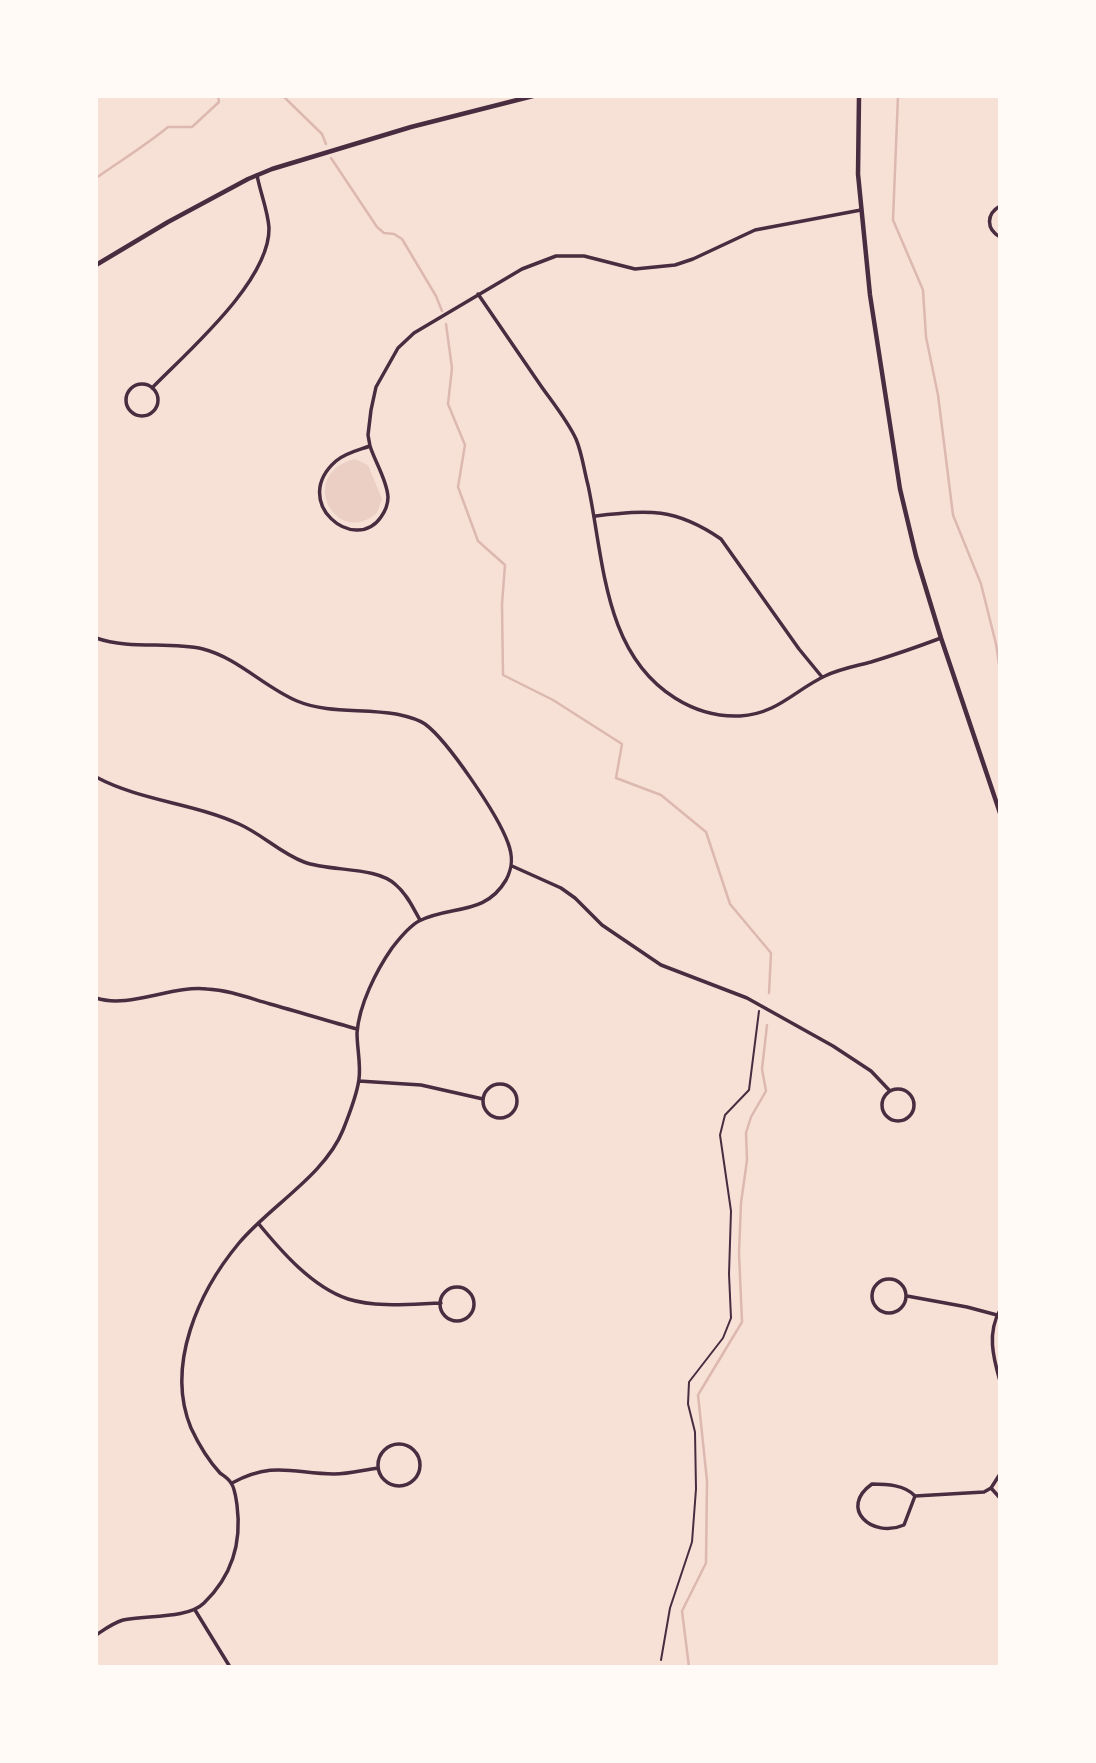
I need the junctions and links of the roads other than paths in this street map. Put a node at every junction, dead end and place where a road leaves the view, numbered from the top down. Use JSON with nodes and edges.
{"nodes":[{"id":1,"x":533,"y":96,"type":"edge"},
{"id":2,"x":859,"y":96,"type":"edge"},
{"id":3,"x":257,"y":175,"type":"junction"},
{"id":4,"x":1000,"y":206,"type":"edge"},
{"id":5,"x":861,"y":210,"type":"junction"},
{"id":6,"x":1000,"y":237,"type":"edge"},
{"id":7,"x":96,"y":265,"type":"edge"},
{"id":8,"x":478,"y":294,"type":"junction"},
{"id":9,"x":152,"y":388,"type":"junction"},
{"id":10,"x":370,"y":446,"type":"junction"},
{"id":11,"x":595,"y":516,"type":"junction"},
{"id":12,"x":96,"y":638,"type":"edge"},
{"id":13,"x":941,"y":638,"type":"junction"},
{"id":14,"x":822,"y":677,"type":"junction"},
{"id":15,"x":96,"y":777,"type":"edge"},
{"id":16,"x":997,"y":796,"type":"edge"},
{"id":17,"x":1000,"y":813,"type":"edge"},
{"id":18,"x":512,"y":866,"type":"junction"},
{"id":19,"x":420,"y":920,"type":"junction"},
{"id":20,"x":96,"y":998,"type":"edge"},
{"id":21,"x":357,"y":1029,"type":"junction"},
{"id":22,"x":359,"y":1081,"type":"junction"},
{"id":23,"x":890,"y":1091,"type":"junction"},
{"id":24,"x":483,"y":1099,"type":"junction"},
{"id":25,"x":258,"y":1223,"type":"junction"},
{"id":26,"x":907,"y":1296,"type":"junction"},
{"id":27,"x":440,"y":1303,"type":"junction"},
{"id":28,"x":1000,"y":1310,"type":"edge"},
{"id":29,"x":997,"y":1315,"type":"junction"},
{"id":30,"x":1000,"y":1381,"type":"edge"},
{"id":31,"x":378,"y":1468,"type":"junction"},
{"id":32,"x":1000,"y":1474,"type":"edge"},
{"id":33,"x":232,"y":1483,"type":"junction"},
{"id":34,"x":991,"y":1488,"type":"junction"},
{"id":35,"x":915,"y":1496,"type":"junction"},
{"id":36,"x":1000,"y":1498,"type":"edge"},
{"id":37,"x":195,"y":1610,"type":"junction"},
{"id":38,"x":96,"y":1635,"type":"edge"},
{"id":39,"x":230,"y":1667,"type":"edge"}],
"edges":[{"from":1,"to":3,"type":"street"},
{"from":2,"to":5,"type":"street"},
{"from":3,"to":7,"type":"street"},
{"from":3,"to":9,"type":"street"},
{"from":4,"to":6,"type":"street"},
{"from":5,"to":8,"type":"street"},
{"from":5,"to":13,"type":"street"},
{"from":8,"to":10,"type":"street"},
{"from":8,"to":11,"type":"street"},
{"from":9,"to":9,"type":"street"},
{"from":10,"to":10,"type":"street"},
{"from":11,"to":14,"type":"street"},
{"from":11,"to":14,"type":"street"},
{"from":12,"to":18,"type":"street"},
{"from":13,"to":14,"type":"street"},
{"from":13,"to":16,"type":"street"},
{"from":15,"to":19,"type":"street"},
{"from":16,"to":17,"type":"street"},
{"from":18,"to":19,"type":"street"},
{"from":18,"to":23,"type":"street"},
{"from":19,"to":21,"type":"street"},
{"from":20,"to":21,"type":"street"},
{"from":21,"to":22,"type":"street"},
{"from":22,"to":24,"type":"street"},
{"from":22,"to":25,"type":"street"},
{"from":23,"to":23,"type":"street"},
{"from":24,"to":24,"type":"street"},
{"from":25,"to":27,"type":"street"},
{"from":25,"to":33,"type":"street"},
{"from":26,"to":26,"type":"street"},
{"from":26,"to":29,"type":"street"},
{"from":27,"to":27,"type":"street"},
{"from":28,"to":29,"type":"street"},
{"from":29,"to":30,"type":"street"},
{"from":31,"to":31,"type":"street"},
{"from":31,"to":33,"type":"street"},
{"from":32,"to":34,"type":"street"},
{"from":33,"to":37,"type":"street"},
{"from":34,"to":35,"type":"street"},
{"from":34,"to":36,"type":"street"},
{"from":35,"to":35,"type":"street"},
{"from":37,"to":38,"type":"street"},
{"from":37,"to":39,"type":"street"}]}
